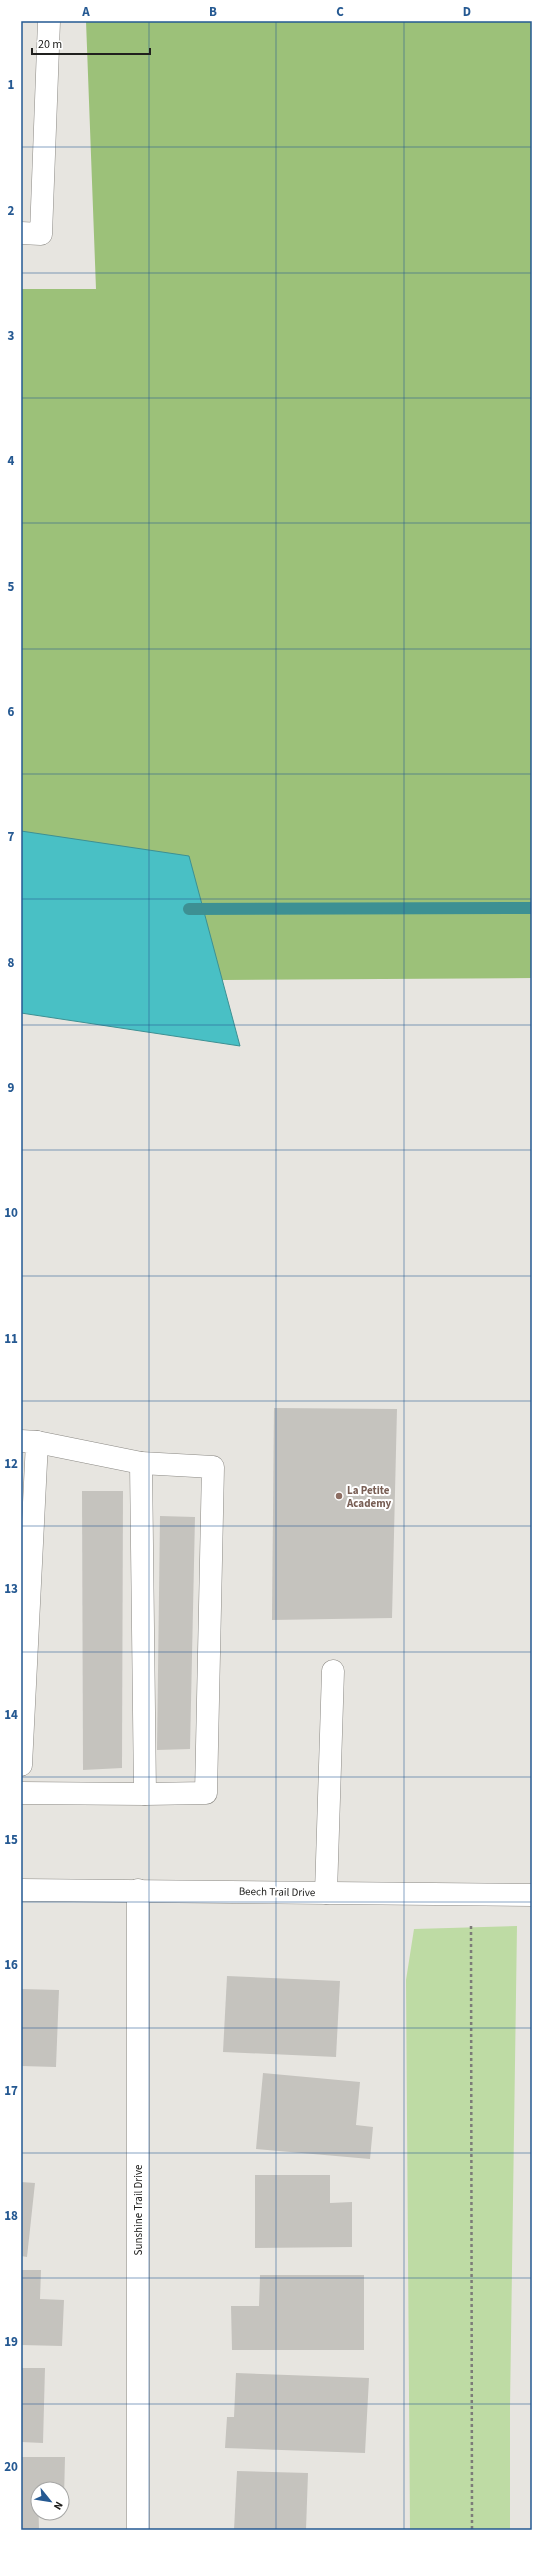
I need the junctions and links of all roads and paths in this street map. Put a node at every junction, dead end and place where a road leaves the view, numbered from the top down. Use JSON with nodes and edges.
{"nodes":[{"id":1,"x":49,"y":21,"type":"edge"},
{"id":2,"x":21,"y":233,"type":"edge"},
{"id":3,"x":29,"y":1441,"type":"edge"},
{"id":4,"x":141,"y":1463,"type":"junction"},
{"id":5,"x":333,"y":1671,"type":"dead end"},
{"id":6,"x":22,"y":1739,"type":"edge"},
{"id":7,"x":21,"y":1765,"type":"edge"},
{"id":8,"x":21,"y":1793,"type":"edge"},
{"id":9,"x":145,"y":1794,"type":"junction"},
{"id":10,"x":21,"y":1890,"type":"edge"},
{"id":11,"x":138,"y":1890,"type":"junction"},
{"id":12,"x":326,"y":1893,"type":"junction"},
{"id":13,"x":471,"y":1895,"type":"junction"},
{"id":14,"x":532,"y":1895,"type":"edge"},
{"id":15,"x":138,"y":2530,"type":"edge"},
{"id":16,"x":472,"y":2530,"type":"edge"}],
"edges":[{"from":1,"to":2,"type":"street"},
{"from":3,"to":4,"type":"street"},
{"from":3,"to":6,"type":"street"},
{"from":4,"to":9,"type":"street"},
{"from":4,"to":9,"type":"street"},
{"from":5,"to":12,"type":"street"},
{"from":6,"to":7,"type":"street"},
{"from":8,"to":9,"type":"street"},
{"from":10,"to":11,"type":"street","name":"Beech Trail Drive"},
{"from":11,"to":12,"type":"street","name":"Beech Trail Drive"},
{"from":11,"to":15,"type":"street","name":"Sunshine Trail Drive"},
{"from":12,"to":13,"type":"street","name":"Beech Trail Drive"},
{"from":13,"to":14,"type":"street","name":"Beech Trail Drive"},
{"from":13,"to":16,"type":"path"}]}
